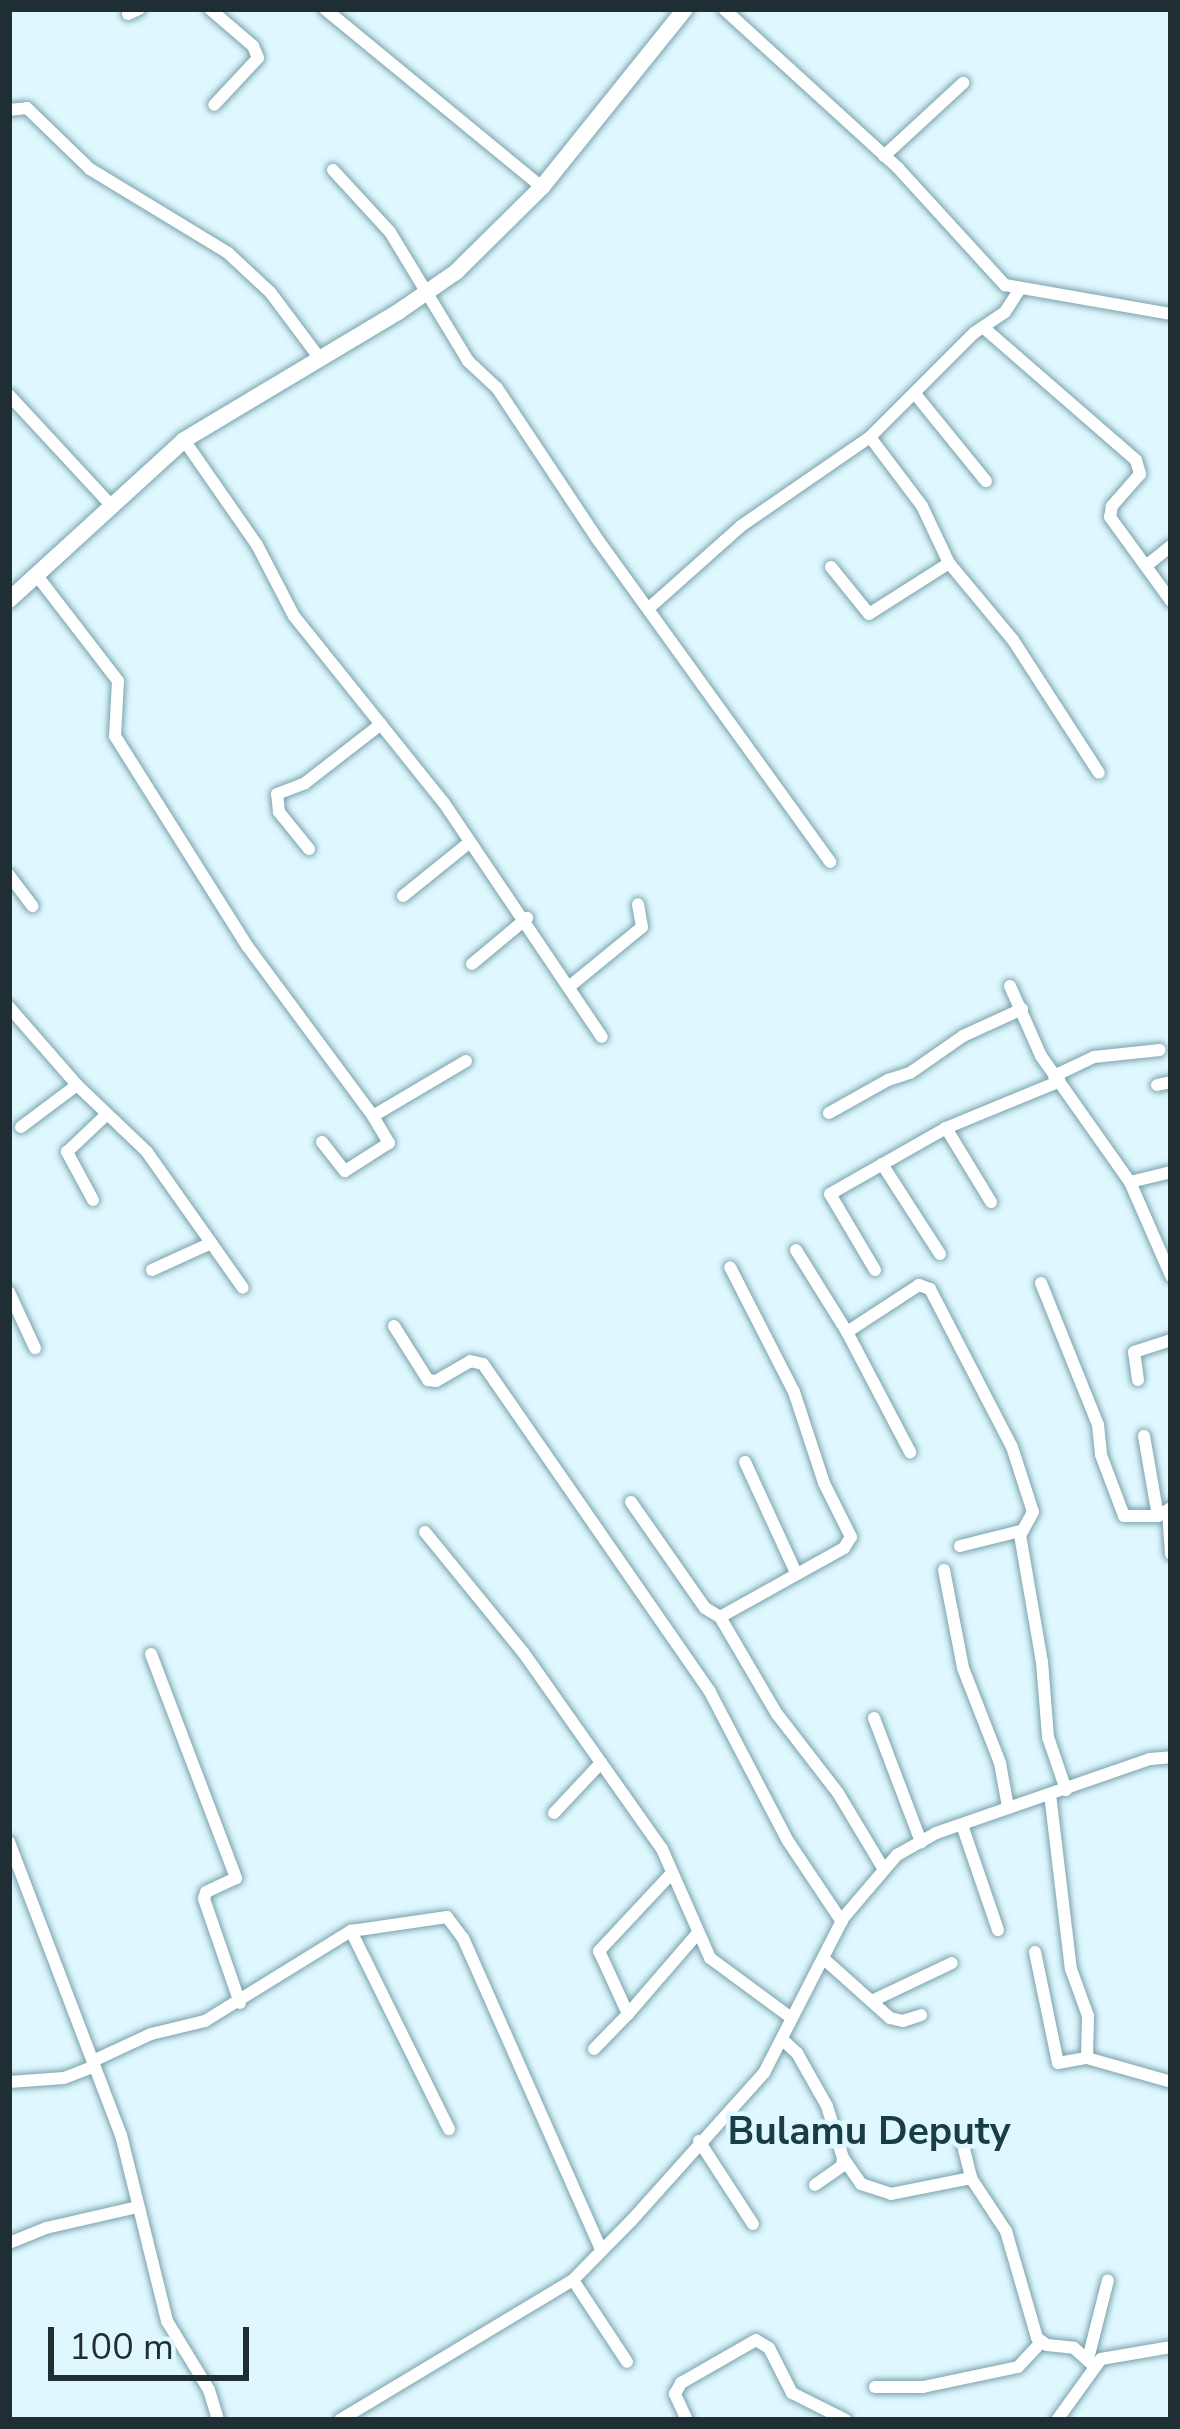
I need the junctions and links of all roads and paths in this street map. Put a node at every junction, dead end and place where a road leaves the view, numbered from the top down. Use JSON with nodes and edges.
{"nodes":[{"id":1,"x":210,"y":9,"type":"edge"},
{"id":2,"x":326,"y":9,"type":"edge"},
{"id":3,"x":685,"y":9,"type":"edge"},
{"id":4,"x":724,"y":9,"type":"edge"},
{"id":5,"x":963,"y":83,"type":"dead end"},
{"id":6,"x":214,"y":105,"type":"dead end"},
{"id":7,"x":9,"y":110,"type":"edge"},
{"id":8,"x":884,"y":157,"type":"junction"},
{"id":9,"x":333,"y":170,"type":"dead end"},
{"id":10,"x":542,"y":187,"type":"junction"},
{"id":11,"x":1020,"y":289,"type":"junction"},
{"id":12,"x":428,"y":293,"type":"junction"},
{"id":13,"x":1171,"y":314,"type":"edge"},
{"id":14,"x":984,"y":328,"type":"junction"},
{"id":15,"x":318,"y":356,"type":"junction"},
{"id":16,"x":9,"y":395,"type":"edge"},
{"id":17,"x":916,"y":395,"type":"junction"},
{"id":18,"x":870,"y":437,"type":"junction"},
{"id":19,"x":184,"y":440,"type":"junction"},
{"id":20,"x":986,"y":481,"type":"dead end"},
{"id":21,"x":110,"y":504,"type":"junction"},
{"id":22,"x":1171,"y":546,"type":"edge"},
{"id":23,"x":949,"y":563,"type":"junction"},
{"id":24,"x":1146,"y":566,"type":"junction"},
{"id":25,"x":831,"y":567,"type":"dead end"},
{"id":26,"x":38,"y":577,"type":"junction"},
{"id":27,"x":9,"y":600,"type":"edge"},
{"id":28,"x":1171,"y":601,"type":"edge"},
{"id":29,"x":649,"y":608,"type":"junction"},
{"id":30,"x":382,"y":724,"type":"junction"},
{"id":31,"x":1099,"y":773,"type":"dead end"},
{"id":32,"x":470,"y":842,"type":"junction"},
{"id":33,"x":310,"y":849,"type":"dead end"},
{"id":34,"x":830,"y":862,"type":"dead end"},
{"id":35,"x":9,"y":875,"type":"edge"},
{"id":36,"x":403,"y":896,"type":"dead end"},
{"id":37,"x":638,"y":904,"type":"dead end"},
{"id":38,"x":32,"y":906,"type":"dead end"},
{"id":39,"x":527,"y":918,"type":"junction"},
{"id":40,"x":472,"y":964,"type":"dead end"},
{"id":41,"x":570,"y":986,"type":"junction"},
{"id":42,"x":1010,"y":986,"type":"dead end"},
{"id":43,"x":9,"y":1007,"type":"edge"},
{"id":44,"x":1022,"y":1009,"type":"junction"},
{"id":45,"x":602,"y":1036,"type":"dead end"},
{"id":46,"x":1160,"y":1050,"type":"dead end"},
{"id":47,"x":466,"y":1061,"type":"dead end"},
{"id":48,"x":1057,"y":1078,"type":"junction"},
{"id":49,"x":77,"y":1085,"type":"junction"},
{"id":50,"x":830,"y":1113,"type":"dead end"},
{"id":51,"x":107,"y":1114,"type":"junction"},
{"id":52,"x":373,"y":1116,"type":"junction"},
{"id":53,"x":21,"y":1127,"type":"dead end"},
{"id":54,"x":946,"y":1128,"type":"junction"},
{"id":55,"x":322,"y":1142,"type":"dead end"},
{"id":56,"x":882,"y":1164,"type":"junction"},
{"id":57,"x":1171,"y":1172,"type":"edge"},
{"id":58,"x":1130,"y":1182,"type":"junction"},
{"id":59,"x":93,"y":1200,"type":"dead end"},
{"id":60,"x":991,"y":1202,"type":"dead end"},
{"id":61,"x":1164,"y":1239,"type":"edge"},
{"id":62,"x":211,"y":1243,"type":"junction"},
{"id":63,"x":796,"y":1250,"type":"dead end"},
{"id":64,"x":940,"y":1254,"type":"dead end"},
{"id":65,"x":730,"y":1267,"type":"dead end"},
{"id":66,"x":152,"y":1270,"type":"dead end"},
{"id":67,"x":875,"y":1270,"type":"dead end"},
{"id":68,"x":1171,"y":1276,"type":"edge"},
{"id":69,"x":1041,"y":1283,"type":"dead end"},
{"id":70,"x":243,"y":1288,"type":"dead end"},
{"id":71,"x":9,"y":1292,"type":"edge"},
{"id":72,"x":394,"y":1326,"type":"dead end"},
{"id":73,"x":847,"y":1332,"type":"junction"},
{"id":74,"x":1171,"y":1340,"type":"edge"},
{"id":75,"x":35,"y":1348,"type":"dead end"},
{"id":76,"x":1138,"y":1380,"type":"dead end"},
{"id":77,"x":1144,"y":1436,"type":"dead end"},
{"id":78,"x":910,"y":1452,"type":"dead end"},
{"id":79,"x":745,"y":1462,"type":"dead end"},
{"id":80,"x":631,"y":1502,"type":"dead end"},
{"id":81,"x":1166,"y":1512,"type":"edge"},
{"id":82,"x":1020,"y":1531,"type":"junction"},
{"id":83,"x":425,"y":1532,"type":"dead end"},
{"id":84,"x":960,"y":1546,"type":"dead end"},
{"id":85,"x":1171,"y":1555,"type":"edge"},
{"id":86,"x":944,"y":1570,"type":"dead end"},
{"id":87,"x":796,"y":1574,"type":"junction"},
{"id":88,"x":720,"y":1617,"type":"junction"},
{"id":89,"x":151,"y":1654,"type":"dead end"},
{"id":90,"x":874,"y":1718,"type":"dead end"},
{"id":91,"x":1171,"y":1757,"type":"edge"},
{"id":92,"x":601,"y":1763,"type":"junction"},
{"id":93,"x":1066,"y":1790,"type":"junction"},
{"id":94,"x":1050,"y":1794,"type":"junction"},
{"id":95,"x":1008,"y":1808,"type":"junction"},
{"id":96,"x":554,"y":1813,"type":"dead end"},
{"id":97,"x":962,"y":1825,"type":"junction"},
{"id":98,"x":9,"y":1842,"type":"edge"},
{"id":99,"x":921,"y":1842,"type":"junction"},
{"id":100,"x":883,"y":1868,"type":"junction"},
{"id":101,"x":672,"y":1873,"type":"junction"},
{"id":102,"x":842,"y":1922,"type":"junction"},
{"id":103,"x":998,"y":1930,"type":"dead end"},
{"id":104,"x":351,"y":1931,"type":"junction"},
{"id":105,"x":698,"y":1933,"type":"junction"},
{"id":106,"x":1035,"y":1952,"type":"dead end"},
{"id":107,"x":824,"y":1959,"type":"junction"},
{"id":108,"x":952,"y":1963,"type":"dead end"},
{"id":109,"x":874,"y":2000,"type":"junction"},
{"id":110,"x":240,"y":2003,"type":"junction"},
{"id":111,"x":628,"y":2014,"type":"junction"},
{"id":112,"x":921,"y":2014,"type":"dead end"},
{"id":113,"x":790,"y":2017,"type":"junction"},
{"id":114,"x":784,"y":2041,"type":"junction"},
{"id":115,"x":594,"y":2049,"type":"dead end"},
{"id":116,"x":1087,"y":2058,"type":"junction"},
{"id":117,"x":92,"y":2065,"type":"junction"},
{"id":118,"x":1171,"y":2081,"type":"edge"},
{"id":119,"x":9,"y":2082,"type":"edge"},
{"id":120,"x":449,"y":2129,"type":"dead end"},
{"id":121,"x":699,"y":2141,"type":"junction"},
{"id":122,"x":962,"y":2141,"type":"dead end"},
{"id":123,"x":843,"y":2158,"type":"junction"},
{"id":124,"x":971,"y":2178,"type":"junction"},
{"id":125,"x":815,"y":2185,"type":"dead end"},
{"id":126,"x":138,"y":2207,"type":"junction"},
{"id":127,"x":753,"y":2224,"type":"dead end"},
{"id":128,"x":9,"y":2243,"type":"edge"},
{"id":129,"x":601,"y":2249,"type":"junction"},
{"id":130,"x":573,"y":2279,"type":"junction"},
{"id":131,"x":1108,"y":2280,"type":"dead end"},
{"id":132,"x":1040,"y":2343,"type":"junction"},
{"id":133,"x":1171,"y":2347,"type":"edge"},
{"id":134,"x":627,"y":2362,"type":"dead end"},
{"id":135,"x":1090,"y":2362,"type":"junction"},
{"id":136,"x":875,"y":2387,"type":"dead end"},
{"id":137,"x":218,"y":2420,"type":"edge"},
{"id":138,"x":340,"y":2420,"type":"edge"},
{"id":139,"x":687,"y":2420,"type":"edge"},
{"id":140,"x":846,"y":2420,"type":"edge"},
{"id":141,"x":1057,"y":2420,"type":"edge"}],
"edges":[{"from":1,"to":6,"type":"street"},
{"from":2,"to":10,"type":"street"},
{"from":3,"to":10,"type":"street"},
{"from":4,"to":8,"type":"street"},
{"from":5,"to":8,"type":"street"},
{"from":7,"to":15,"type":"street"},
{"from":8,"to":11,"type":"street"},
{"from":9,"to":12,"type":"street"},
{"from":10,"to":12,"type":"street"},
{"from":11,"to":13,"type":"street"},
{"from":11,"to":14,"type":"street"},
{"from":12,"to":15,"type":"street"},
{"from":12,"to":29,"type":"street"},
{"from":14,"to":17,"type":"street"},
{"from":14,"to":24,"type":"street"},
{"from":15,"to":19,"type":"street"},
{"from":16,"to":21,"type":"street"},
{"from":17,"to":18,"type":"street"},
{"from":17,"to":20,"type":"street"},
{"from":18,"to":23,"type":"street"},
{"from":18,"to":29,"type":"street"},
{"from":19,"to":21,"type":"street"},
{"from":19,"to":30,"type":"street"},
{"from":21,"to":26,"type":"street"},
{"from":22,"to":24,"type":"street"},
{"from":23,"to":25,"type":"street"},
{"from":23,"to":31,"type":"street"},
{"from":24,"to":28,"type":"street"},
{"from":26,"to":27,"type":"street"},
{"from":26,"to":52,"type":"street"},
{"from":29,"to":34,"type":"street"},
{"from":30,"to":32,"type":"street"},
{"from":30,"to":33,"type":"street"},
{"from":32,"to":36,"type":"street"},
{"from":32,"to":39,"type":"street"},
{"from":35,"to":38,"type":"street"},
{"from":37,"to":41,"type":"street"},
{"from":39,"to":40,"type":"street"},
{"from":39,"to":41,"type":"street"},
{"from":41,"to":45,"type":"street"},
{"from":42,"to":44,"type":"street"},
{"from":43,"to":49,"type":"street"},
{"from":44,"to":48,"type":"street"},
{"from":44,"to":50,"type":"street"},
{"from":46,"to":48,"type":"street"},
{"from":47,"to":52,"type":"street"},
{"from":48,"to":54,"type":"street"},
{"from":48,"to":58,"type":"street"},
{"from":49,"to":51,"type":"street"},
{"from":49,"to":53,"type":"street"},
{"from":51,"to":59,"type":"street"},
{"from":51,"to":62,"type":"street"},
{"from":52,"to":55,"type":"street"},
{"from":54,"to":56,"type":"street"},
{"from":54,"to":60,"type":"street"},
{"from":56,"to":64,"type":"street"},
{"from":56,"to":67,"type":"street"},
{"from":57,"to":58,"type":"street"},
{"from":58,"to":61,"type":"street"},
{"from":61,"to":68,"type":"street"},
{"from":62,"to":66,"type":"street"},
{"from":62,"to":70,"type":"street"},
{"from":63,"to":73,"type":"street"},
{"from":65,"to":87,"type":"street"},
{"from":69,"to":81,"type":"street"},
{"from":71,"to":75,"type":"street"},
{"from":72,"to":102,"type":"street"},
{"from":73,"to":78,"type":"street"},
{"from":73,"to":82,"type":"street"},
{"from":74,"to":76,"type":"street"},
{"from":77,"to":81,"type":"street"},
{"from":79,"to":87,"type":"street"},
{"from":80,"to":88,"type":"street"},
{"from":81,"to":85,"type":"street"},
{"from":82,"to":84,"type":"street"},
{"from":82,"to":93,"type":"street"},
{"from":83,"to":92,"type":"street"},
{"from":86,"to":95,"type":"street"},
{"from":87,"to":88,"type":"street"},
{"from":88,"to":100,"type":"street"},
{"from":89,"to":110,"type":"street"},
{"from":90,"to":99,"type":"street"},
{"from":91,"to":93,"type":"street"},
{"from":92,"to":96,"type":"street"},
{"from":92,"to":101,"type":"street"},
{"from":93,"to":94,"type":"street"},
{"from":94,"to":95,"type":"street"},
{"from":94,"to":116,"type":"street"},
{"from":95,"to":97,"type":"street"},
{"from":97,"to":99,"type":"street"},
{"from":97,"to":103,"type":"street"},
{"from":98,"to":117,"type":"street"},
{"from":99,"to":100,"type":"street"},
{"from":100,"to":102,"type":"street"},
{"from":101,"to":105,"type":"street"},
{"from":101,"to":111,"type":"street"},
{"from":102,"to":107,"type":"street"},
{"from":104,"to":110,"type":"street"},
{"from":104,"to":120,"type":"street"},
{"from":104,"to":129,"type":"street"},
{"from":105,"to":111,"type":"street"},
{"from":105,"to":113,"type":"street"},
{"from":106,"to":116,"type":"street"},
{"from":107,"to":109,"type":"street"},
{"from":107,"to":113,"type":"street"},
{"from":108,"to":109,"type":"street"},
{"from":109,"to":112,"type":"street"},
{"from":110,"to":117,"type":"street"},
{"from":111,"to":115,"type":"street"},
{"from":113,"to":114,"type":"street"},
{"from":114,"to":121,"type":"street"},
{"from":114,"to":123,"type":"street"},
{"from":116,"to":118,"type":"street"},
{"from":117,"to":119,"type":"street"},
{"from":117,"to":126,"type":"street"},
{"from":121,"to":127,"type":"street"},
{"from":121,"to":129,"type":"street"},
{"from":122,"to":124,"type":"street"},
{"from":123,"to":124,"type":"street"},
{"from":123,"to":125,"type":"street"},
{"from":124,"to":132,"type":"street"},
{"from":126,"to":128,"type":"street"},
{"from":126,"to":137,"type":"street"},
{"from":129,"to":130,"type":"street"},
{"from":130,"to":134,"type":"street"},
{"from":130,"to":138,"type":"street"},
{"from":131,"to":135,"type":"street"},
{"from":132,"to":135,"type":"street"},
{"from":132,"to":136,"type":"street"},
{"from":133,"to":135,"type":"street"},
{"from":135,"to":141,"type":"street"},
{"from":139,"to":140,"type":"street"}]}
